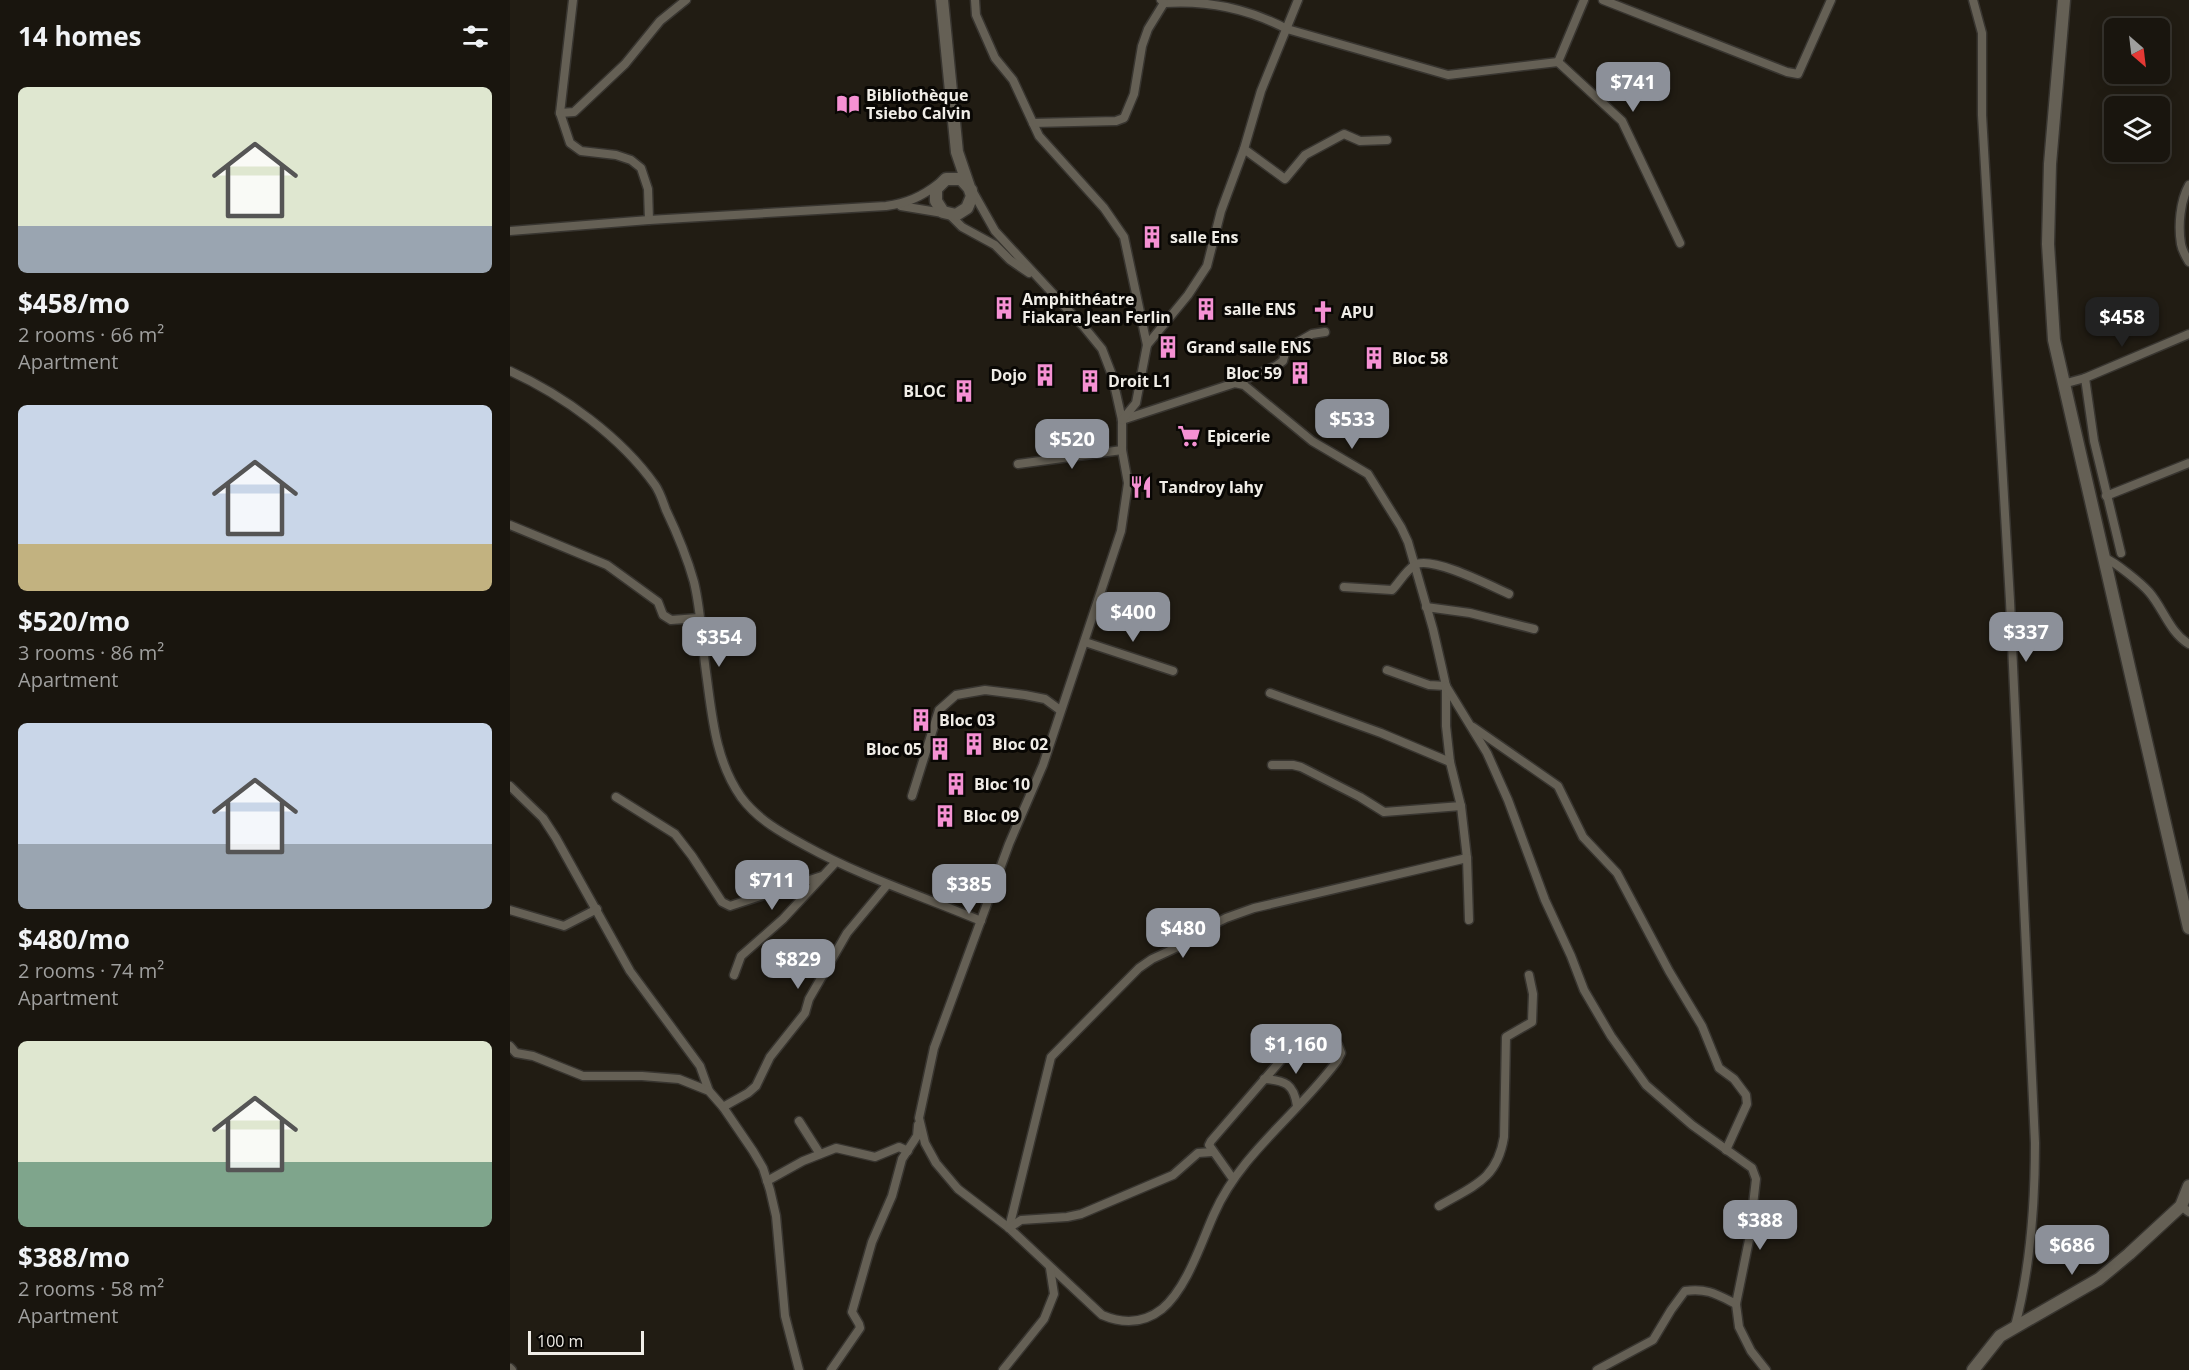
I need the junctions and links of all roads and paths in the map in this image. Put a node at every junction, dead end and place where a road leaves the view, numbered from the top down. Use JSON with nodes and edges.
{"nodes":[{"id":1,"x":573,"y":0,"type":"edge"},
{"id":2,"x":686,"y":0,"type":"edge"},
{"id":3,"x":942,"y":0,"type":"edge"},
{"id":4,"x":975,"y":0,"type":"edge"},
{"id":5,"x":1298,"y":0,"type":"edge"},
{"id":6,"x":1584,"y":0,"type":"edge"},
{"id":7,"x":1603,"y":0,"type":"edge"},
{"id":8,"x":1831,"y":0,"type":"edge"},
{"id":9,"x":1973,"y":0,"type":"edge"},
{"id":10,"x":2064,"y":0,"type":"edge"},
{"id":11,"x":1162,"y":1,"type":"edge"},
{"id":12,"x":1189,"y":1,"type":"edge"},
{"id":13,"x":1287,"y":29,"type":"junction"},
{"id":14,"x":1558,"y":62,"type":"junction"},
{"id":15,"x":560,"y":113,"type":"junction"},
{"id":16,"x":1034,"y":123,"type":"junction"},
{"id":17,"x":1387,"y":140,"type":"dead end"},
{"id":18,"x":1244,"y":150,"type":"junction"},
{"id":19,"x":957,"y":152,"type":"junction"},
{"id":20,"x":940,"y":183,"type":"junction"},
{"id":21,"x":2189,"y":185,"type":"edge"},
{"id":22,"x":971,"y":190,"type":"junction"},
{"id":23,"x":886,"y":206,"type":"junction"},
{"id":24,"x":949,"y":214,"type":"junction"},
{"id":25,"x":649,"y":220,"type":"junction"},
{"id":26,"x":510,"y":231,"type":"edge"},
{"id":27,"x":2185,"y":238,"type":"edge"},
{"id":28,"x":1680,"y":243,"type":"dead end"},
{"id":29,"x":2189,"y":262,"type":"edge"},
{"id":30,"x":1040,"y":280,"type":"junction"},
{"id":31,"x":1325,"y":332,"type":"dead end"},
{"id":32,"x":2189,"y":334,"type":"edge"},
{"id":33,"x":1147,"y":345,"type":"junction"},
{"id":34,"x":510,"y":372,"type":"edge"},
{"id":35,"x":2085,"y":378,"type":"junction"},
{"id":36,"x":1235,"y":383,"type":"junction"},
{"id":37,"x":2063,"y":384,"type":"junction"},
{"id":38,"x":1122,"y":420,"type":"junction"},
{"id":39,"x":1122,"y":450,"type":"junction"},
{"id":40,"x":2189,"y":462,"type":"edge"},
{"id":41,"x":1018,"y":464,"type":"dead end"},
{"id":42,"x":2106,"y":496,"type":"junction"},
{"id":43,"x":510,"y":525,"type":"edge"},
{"id":44,"x":2121,"y":553,"type":"dead end"},
{"id":45,"x":2105,"y":558,"type":"junction"},
{"id":46,"x":1414,"y":565,"type":"junction"},
{"id":47,"x":1344,"y":587,"type":"dead end"},
{"id":48,"x":1509,"y":594,"type":"dead end"},
{"id":49,"x":1426,"y":607,"type":"junction"},
{"id":50,"x":699,"y":618,"type":"junction"},
{"id":51,"x":1534,"y":629,"type":"dead end"},
{"id":52,"x":1084,"y":642,"type":"junction"},
{"id":53,"x":2189,"y":644,"type":"edge"},
{"id":54,"x":1387,"y":670,"type":"dead end"},
{"id":55,"x":1173,"y":671,"type":"dead end"},
{"id":56,"x":1446,"y":686,"type":"junction"},
{"id":57,"x":1270,"y":693,"type":"dead end"},
{"id":58,"x":1060,"y":710,"type":"junction"},
{"id":59,"x":1470,"y":725,"type":"junction"},
{"id":60,"x":1450,"y":762,"type":"junction"},
{"id":61,"x":1272,"y":765,"type":"dead end"},
{"id":62,"x":510,"y":786,"type":"edge"},
{"id":63,"x":912,"y":796,"type":"dead end"},
{"id":64,"x":615,"y":797,"type":"dead end"},
{"id":65,"x":1461,"y":806,"type":"junction"},
{"id":66,"x":1467,"y":858,"type":"junction"},
{"id":67,"x":836,"y":862,"type":"junction"},
{"id":68,"x":822,"y":876,"type":"junction"},
{"id":69,"x":887,"y":885,"type":"junction"},
{"id":70,"x":597,"y":909,"type":"junction"},
{"id":71,"x":510,"y":910,"type":"edge"},
{"id":72,"x":1469,"y":920,"type":"dead end"},
{"id":73,"x":981,"y":921,"type":"junction"},
{"id":74,"x":2189,"y":928,"type":"edge"},
{"id":75,"x":734,"y":975,"type":"dead end"},
{"id":76,"x":1528,"y":975,"type":"dead end"},
{"id":77,"x":510,"y":1046,"type":"edge"},
{"id":78,"x":1264,"y":1079,"type":"junction"},
{"id":79,"x":709,"y":1091,"type":"junction"},
{"id":80,"x":1297,"y":1106,"type":"junction"},
{"id":81,"x":723,"y":1107,"type":"junction"},
{"id":82,"x":919,"y":1118,"type":"junction"},
{"id":83,"x":799,"y":1121,"type":"dead end"},
{"id":84,"x":908,"y":1150,"type":"junction"},
{"id":85,"x":1726,"y":1150,"type":"junction"},
{"id":86,"x":1212,"y":1152,"type":"junction"},
{"id":87,"x":820,"y":1154,"type":"junction"},
{"id":88,"x":1233,"y":1179,"type":"junction"},
{"id":89,"x":767,"y":1181,"type":"junction"},
{"id":90,"x":2189,"y":1186,"type":"edge"},
{"id":91,"x":1439,"y":1206,"type":"dead end"},
{"id":92,"x":2185,"y":1209,"type":"edge"},
{"id":93,"x":1009,"y":1228,"type":"junction"},
{"id":94,"x":1050,"y":1268,"type":"junction"},
{"id":95,"x":1736,"y":1304,"type":"junction"},
{"id":96,"x":2015,"y":1326,"type":"junction"},
{"id":97,"x":799,"y":1370,"type":"edge"},
{"id":98,"x":831,"y":1370,"type":"edge"},
{"id":99,"x":1003,"y":1370,"type":"edge"},
{"id":100,"x":1597,"y":1370,"type":"edge"},
{"id":101,"x":1766,"y":1370,"type":"edge"},
{"id":102,"x":1973,"y":1370,"type":"edge"}],
"edges":[{"from":1,"to":15,"type":"street"},
{"from":2,"to":15,"type":"street"},
{"from":3,"to":19,"type":"street"},
{"from":4,"to":16,"type":"street"},
{"from":5,"to":13,"type":"street"},
{"from":6,"to":14,"type":"street"},
{"from":7,"to":8,"type":"street"},
{"from":9,"to":96,"type":"street"},
{"from":10,"to":37,"type":"street"},
{"from":11,"to":12,"type":"street"},
{"from":11,"to":16,"type":"street"},
{"from":12,"to":13,"type":"street"},
{"from":13,"to":14,"type":"street"},
{"from":13,"to":18,"type":"street"},
{"from":14,"to":28,"type":"street"},
{"from":15,"to":25,"type":"street"},
{"from":16,"to":33,"type":"street"},
{"from":17,"to":18,"type":"street"},
{"from":18,"to":33,"type":"street"},
{"from":19,"to":20,"type":"street"},
{"from":19,"to":22,"type":"street"},
{"from":20,"to":22,"type":"street"},
{"from":20,"to":23,"type":"street"},
{"from":20,"to":24,"type":"street"},
{"from":21,"to":27,"type":"street"},
{"from":22,"to":24,"type":"street"},
{"from":22,"to":30,"type":"street"},
{"from":23,"to":24,"type":"street"},
{"from":23,"to":25,"type":"street"},
{"from":24,"to":30,"type":"street"},
{"from":25,"to":26,"type":"street"},
{"from":27,"to":29,"type":"street"},
{"from":30,"to":38,"type":"street"},
{"from":31,"to":36,"type":"street"},
{"from":32,"to":35,"type":"street"},
{"from":33,"to":38,"type":"street"},
{"from":34,"to":50,"type":"street"},
{"from":35,"to":37,"type":"street"},
{"from":35,"to":42,"type":"street"},
{"from":36,"to":38,"type":"street"},
{"from":36,"to":46,"type":"street"},
{"from":37,"to":45,"type":"street"},
{"from":38,"to":39,"type":"street"},
{"from":39,"to":41,"type":"street"},
{"from":39,"to":52,"type":"street"},
{"from":40,"to":42,"type":"street"},
{"from":42,"to":44,"type":"street"},
{"from":43,"to":50,"type":"street"},
{"from":45,"to":53,"type":"street"},
{"from":45,"to":74,"type":"street"},
{"from":46,"to":47,"type":"street"},
{"from":46,"to":48,"type":"street"},
{"from":46,"to":49,"type":"street"},
{"from":49,"to":51,"type":"street"},
{"from":49,"to":56,"type":"street"},
{"from":50,"to":67,"type":"street"},
{"from":52,"to":55,"type":"street"},
{"from":52,"to":58,"type":"street"},
{"from":54,"to":56,"type":"street"},
{"from":56,"to":59,"type":"street"},
{"from":56,"to":60,"type":"street"},
{"from":57,"to":60,"type":"street"},
{"from":58,"to":63,"type":"street"},
{"from":58,"to":73,"type":"street"},
{"from":59,"to":85,"type":"street"},
{"from":59,"to":85,"type":"street"},
{"from":60,"to":65,"type":"street"},
{"from":61,"to":65,"type":"street"},
{"from":62,"to":70,"type":"street"},
{"from":64,"to":68,"type":"street"},
{"from":65,"to":66,"type":"street"},
{"from":66,"to":72,"type":"street"},
{"from":66,"to":93,"type":"street"},
{"from":67,"to":68,"type":"street"},
{"from":67,"to":69,"type":"street"},
{"from":68,"to":75,"type":"street"},
{"from":69,"to":73,"type":"street"},
{"from":69,"to":81,"type":"street"},
{"from":70,"to":71,"type":"street"},
{"from":70,"to":79,"type":"street"},
{"from":73,"to":82,"type":"street"},
{"from":76,"to":91,"type":"street"},
{"from":77,"to":79,"type":"street"},
{"from":78,"to":80,"type":"street"},
{"from":78,"to":80,"type":"street"},
{"from":78,"to":86,"type":"street"},
{"from":79,"to":81,"type":"street"},
{"from":80,"to":88,"type":"street"},
{"from":81,"to":89,"type":"street"},
{"from":82,"to":84,"type":"street"},
{"from":82,"to":93,"type":"street"},
{"from":83,"to":87,"type":"street"},
{"from":84,"to":87,"type":"street"},
{"from":84,"to":98,"type":"street"},
{"from":85,"to":95,"type":"street"},
{"from":86,"to":88,"type":"street"},
{"from":86,"to":93,"type":"street"},
{"from":87,"to":89,"type":"street"},
{"from":88,"to":94,"type":"street"},
{"from":89,"to":97,"type":"street"},
{"from":90,"to":92,"type":"street"},
{"from":92,"to":96,"type":"street"},
{"from":93,"to":94,"type":"street"},
{"from":94,"to":99,"type":"street"},
{"from":95,"to":100,"type":"street"},
{"from":95,"to":101,"type":"street"},
{"from":96,"to":102,"type":"street"}]}
